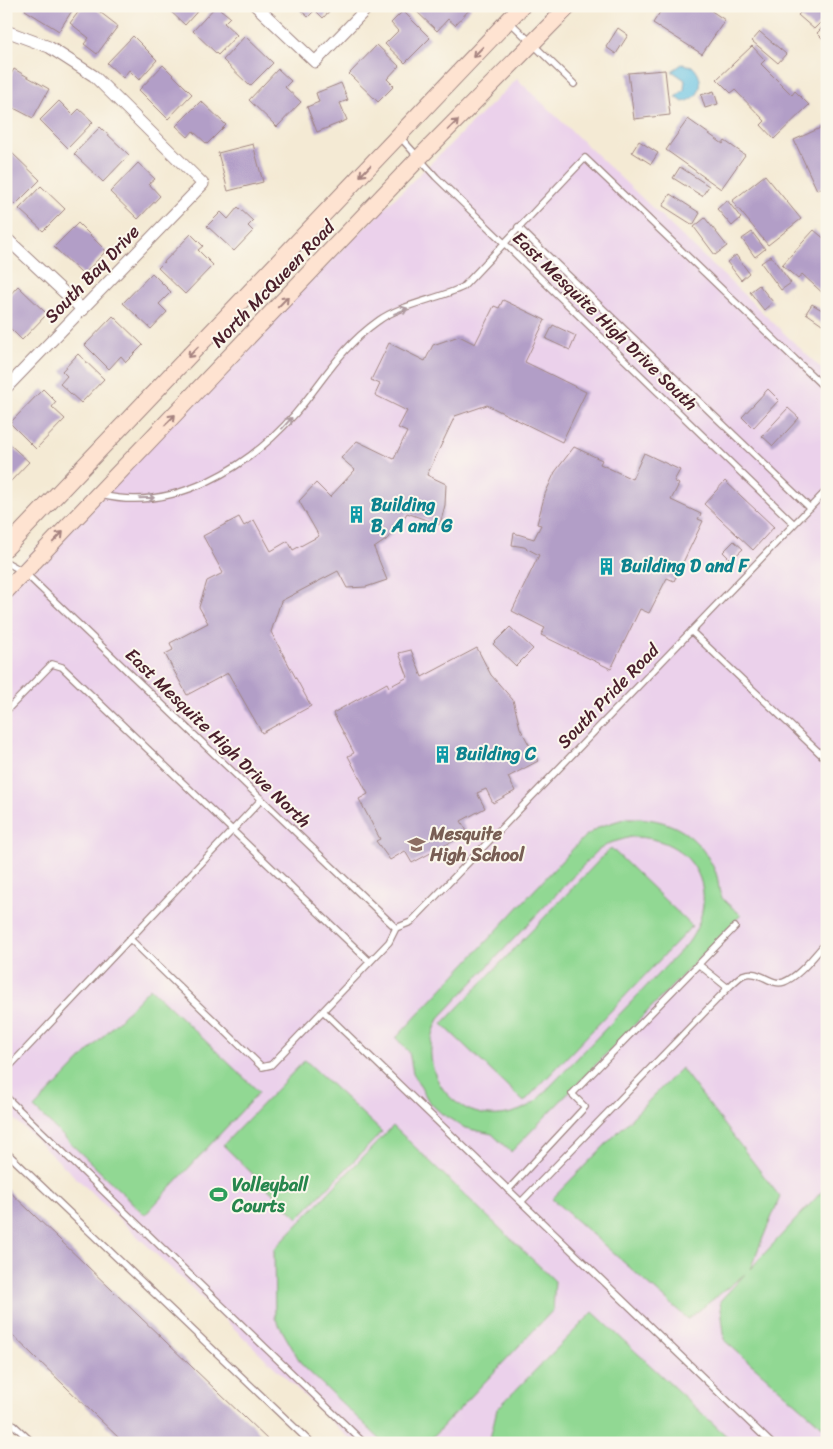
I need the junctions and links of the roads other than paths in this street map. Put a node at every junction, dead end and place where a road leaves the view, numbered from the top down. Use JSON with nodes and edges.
{"nodes":[{"id":1,"x":256,"y":6,"type":"edge"},
{"id":2,"x":369,"y":6,"type":"edge"},
{"id":3,"x":522,"y":6,"type":"edge"},
{"id":4,"x":569,"y":6,"type":"edge"},
{"id":5,"x":508,"y":21,"type":"junction"},
{"id":6,"x":6,"y":31,"type":"edge"},
{"id":7,"x":532,"y":44,"type":"junction"},
{"id":8,"x":574,"y":84,"type":"dead end"},
{"id":9,"x":399,"y":136,"type":"junction"},
{"id":10,"x":418,"y":159,"type":"junction"},
{"id":11,"x":518,"y":227,"type":"junction"},
{"id":12,"x":6,"y":238,"type":"edge"},
{"id":13,"x":504,"y":242,"type":"junction"},
{"id":14,"x":83,"y":310,"type":"junction"},
{"id":15,"x":6,"y":388,"type":"edge"},
{"id":16,"x":827,"y":390,"type":"edge"},
{"id":17,"x":827,"y":490,"type":"edge"},
{"id":18,"x":99,"y":494,"type":"junction"},
{"id":19,"x":810,"y":508,"type":"junction"},
{"id":20,"x":794,"y":524,"type":"junction"},
{"id":21,"x":6,"y":548,"type":"edge"},
{"id":22,"x":6,"y":562,"type":"edge"},
{"id":23,"x":24,"y":572,"type":"junction"},
{"id":24,"x":6,"y":591,"type":"edge"},
{"id":25,"x":691,"y":632,"type":"junction"},
{"id":26,"x":6,"y":711,"type":"edge"},
{"id":27,"x":827,"y":760,"type":"edge"},
{"id":28,"x":261,"y":800,"type":"junction"},
{"id":29,"x":232,"y":830,"type":"junction"},
{"id":30,"x":735,"y":927,"type":"dead end"},
{"id":31,"x":396,"y":928,"type":"junction"},
{"id":32,"x":130,"y":939,"type":"junction"},
{"id":33,"x":827,"y":942,"type":"edge"},
{"id":34,"x":370,"y":962,"type":"junction"},
{"id":35,"x":698,"y":964,"type":"junction"},
{"id":36,"x":728,"y":988,"type":"junction"},
{"id":37,"x":323,"y":1011,"type":"junction"},
{"id":38,"x":6,"y":1070,"type":"edge"},
{"id":39,"x":6,"y":1098,"type":"edge"},
{"id":40,"x":6,"y":1152,"type":"edge"},
{"id":41,"x":508,"y":1190,"type":"junction"},
{"id":42,"x":521,"y":1202,"type":"junction"},
{"id":43,"x":6,"y":1418,"type":"edge"},
{"id":44,"x":33,"y":1443,"type":"edge"},
{"id":45,"x":312,"y":1443,"type":"edge"},
{"id":46,"x":364,"y":1443,"type":"edge"},
{"id":47,"x":771,"y":1443,"type":"edge"}],
"edges":[{"from":1,"to":2,"type":"street"},
{"from":3,"to":5,"type":"main road","name":"North McQueen Road"},
{"from":4,"to":7,"type":"main road","name":"North McQueen Road"},
{"from":5,"to":7,"type":"lane"},
{"from":5,"to":9,"type":"main road","name":"North McQueen Road","one_way":true},
{"from":6,"to":14,"type":"street","name":"South Bay Drive"},
{"from":7,"to":8,"type":"lane"},
{"from":10,"to":7,"type":"main road","name":"North McQueen Road","one_way":true},
{"from":9,"to":10,"type":"lane","name":"East Mesquite High Drive South"},
{"from":9,"to":21,"type":"main road","name":"North McQueen Road","one_way":true},
{"from":10,"to":13,"type":"lane","name":"East Mesquite High Drive South"},
{"from":18,"to":10,"type":"main road","name":"North McQueen Road","one_way":true},
{"from":11,"to":13,"type":"lane"},
{"from":11,"to":16,"type":"lane"},
{"from":11,"to":19,"type":"lane"},
{"from":12,"to":14,"type":"street"},
{"from":18,"to":13,"type":"lane","one_way":true},
{"from":13,"to":20,"type":"lane","name":"East Mesquite High Drive South"},
{"from":14,"to":15,"type":"street","name":"South Bay Drive"},
{"from":17,"to":19,"type":"lane","name":"South Pride Road"},
{"from":23,"to":18,"type":"main road","name":"North McQueen Road","one_way":true},
{"from":19,"to":20,"type":"lane","name":"South Pride Road"},
{"from":20,"to":25,"type":"lane","name":"South Pride Road"},
{"from":22,"to":23,"type":"lane","name":"East Mesquite High Drive North"},
{"from":23,"to":24,"type":"main road","name":"North McQueen Road"},
{"from":23,"to":28,"type":"lane","name":"East Mesquite High Drive North"},
{"from":25,"to":27,"type":"lane"},
{"from":25,"to":31,"type":"lane","name":"South Pride Road"},
{"from":26,"to":29,"type":"lane"},
{"from":28,"to":29,"type":"lane"},
{"from":28,"to":31,"type":"lane","name":"East Mesquite High Drive North"},
{"from":29,"to":32,"type":"lane"},
{"from":29,"to":34,"type":"lane"},
{"from":30,"to":35,"type":"lane"},
{"from":31,"to":34,"type":"lane"},
{"from":32,"to":37,"type":"lane"},
{"from":32,"to":38,"type":"lane"},
{"from":33,"to":36,"type":"lane"},
{"from":34,"to":37,"type":"lane"},
{"from":35,"to":36,"type":"lane"},
{"from":35,"to":41,"type":"lane"},
{"from":36,"to":42,"type":"lane"},
{"from":37,"to":41,"type":"lane"},
{"from":39,"to":46,"type":"lane"},
{"from":40,"to":45,"type":"lane"},
{"from":41,"to":42,"type":"lane"},
{"from":42,"to":47,"type":"lane"},
{"from":43,"to":44,"type":"lane"}]}
